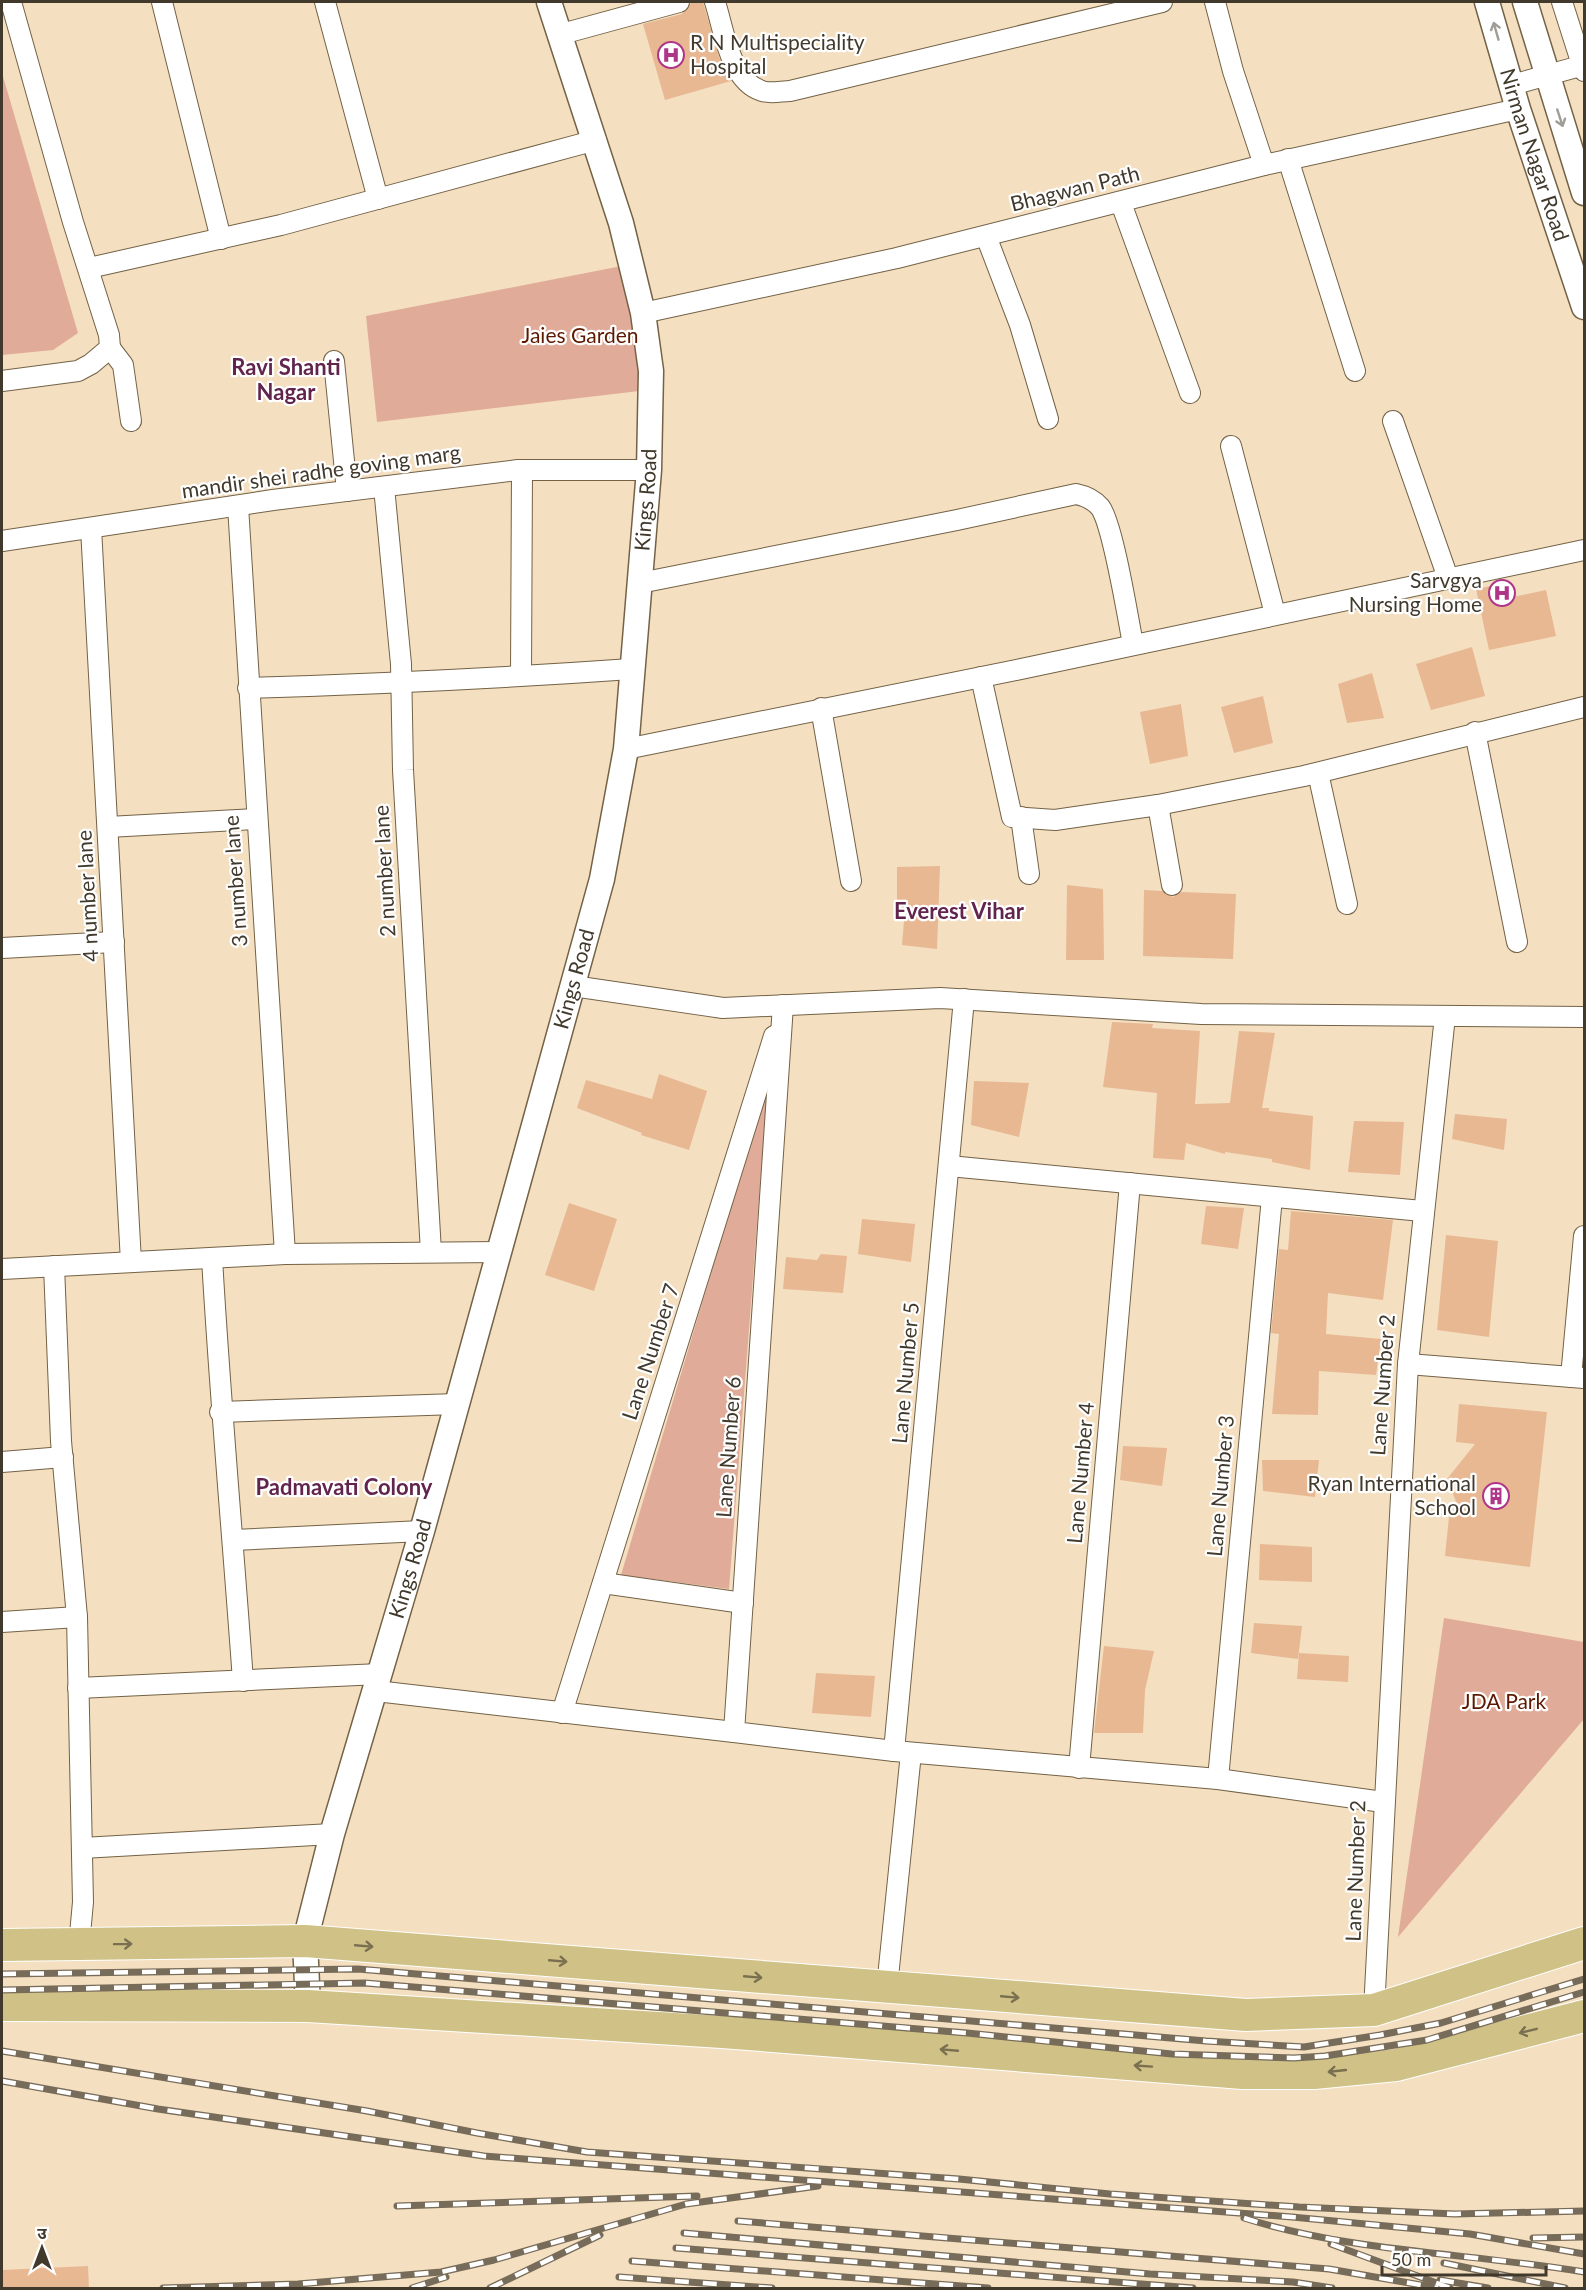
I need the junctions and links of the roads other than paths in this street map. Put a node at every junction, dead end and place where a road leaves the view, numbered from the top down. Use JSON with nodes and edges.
{"nodes":[{"id":1,"x":11,"y":2,"type":"edge"},
{"id":2,"x":162,"y":2,"type":"edge"},
{"id":3,"x":325,"y":2,"type":"edge"},
{"id":4,"x":549,"y":2,"type":"edge"},
{"id":5,"x":679,"y":2,"type":"edge"},
{"id":6,"x":715,"y":2,"type":"edge"},
{"id":7,"x":1162,"y":2,"type":"edge"},
{"id":8,"x":1215,"y":2,"type":"edge"},
{"id":9,"x":1487,"y":2,"type":"edge"},
{"id":10,"x":1525,"y":2,"type":"edge"},
{"id":11,"x":1562,"y":2,"type":"edge"},
{"id":12,"x":10,"y":30,"type":"edge"},
{"id":13,"x":558,"y":35,"type":"junction"},
{"id":14,"x":1584,"y":68,"type":"edge"},
{"id":15,"x":1546,"y":76,"type":"junction"},
{"id":16,"x":1512,"y":85,"type":"junction"},
{"id":17,"x":1518,"y":108,"type":"junction"},
{"id":18,"x":596,"y":140,"type":"junction"},
{"id":19,"x":1288,"y":159,"type":"junction"},
{"id":20,"x":1264,"y":165,"type":"junction"},
{"id":21,"x":1584,"y":193,"type":"edge"},
{"id":22,"x":378,"y":199,"type":"junction"},
{"id":23,"x":1121,"y":203,"type":"junction"},
{"id":24,"x":986,"y":236,"type":"junction"},
{"id":25,"x":221,"y":239,"type":"junction"},
{"id":26,"x":89,"y":268,"type":"junction"},
{"id":27,"x":1584,"y":307,"type":"edge"},
{"id":28,"x":643,"y":313,"type":"junction"},
{"id":29,"x":110,"y":348,"type":"junction"},
{"id":30,"x":334,"y":361,"type":"dead end"},
{"id":31,"x":1355,"y":371,"type":"dead end"},
{"id":32,"x":2,"y":381,"type":"edge"},
{"id":33,"x":1190,"y":393,"type":"dead end"},
{"id":34,"x":1048,"y":419,"type":"dead end"},
{"id":35,"x":131,"y":421,"type":"dead end"},
{"id":36,"x":1393,"y":421,"type":"dead end"},
{"id":37,"x":1231,"y":446,"type":"dead end"},
{"id":38,"x":522,"y":470,"type":"junction"},
{"id":39,"x":649,"y":470,"type":"junction"},
{"id":40,"x":384,"y":487,"type":"junction"},
{"id":41,"x":347,"y":491,"type":"junction"},
{"id":42,"x":238,"y":506,"type":"junction"},
{"id":43,"x":91,"y":528,"type":"junction"},
{"id":44,"x":2,"y":540,"type":"edge"},
{"id":45,"x":1584,"y":550,"type":"edge"},
{"id":46,"x":1448,"y":578,"type":"junction"},
{"id":47,"x":640,"y":583,"type":"junction"},
{"id":48,"x":1275,"y":614,"type":"junction"},
{"id":49,"x":1133,"y":644,"type":"junction"},
{"id":50,"x":631,"y":669,"type":"junction"},
{"id":51,"x":521,"y":675,"type":"junction"},
{"id":52,"x":981,"y":677,"type":"junction"},
{"id":53,"x":401,"y":683,"type":"junction"},
{"id":54,"x":248,"y":688,"type":"junction"},
{"id":55,"x":1584,"y":707,"type":"edge"},
{"id":56,"x":821,"y":708,"type":"junction"},
{"id":57,"x":1475,"y":732,"type":"junction"},
{"id":58,"x":626,"y":748,"type":"junction"},
{"id":59,"x":1318,"y":773,"type":"junction"},
{"id":60,"x":1158,"y":805,"type":"junction"},
{"id":61,"x":1021,"y":817,"type":"junction"},
{"id":62,"x":256,"y":819,"type":"junction"},
{"id":63,"x":108,"y":827,"type":"junction"},
{"id":64,"x":1029,"y":874,"type":"dead end"},
{"id":65,"x":850,"y":880,"type":"dead end"},
{"id":66,"x":1172,"y":885,"type":"dead end"},
{"id":67,"x":1347,"y":904,"type":"dead end"},
{"id":68,"x":114,"y":942,"type":"junction"},
{"id":69,"x":1517,"y":942,"type":"dead end"},
{"id":70,"x":2,"y":948,"type":"edge"},
{"id":71,"x":573,"y":986,"type":"junction"},
{"id":72,"x":964,"y":999,"type":"junction"},
{"id":73,"x":783,"y":1005,"type":"junction"},
{"id":74,"x":1445,"y":1016,"type":"junction"},
{"id":75,"x":1584,"y":1017,"type":"edge"},
{"id":76,"x":950,"y":1166,"type":"junction"},
{"id":77,"x":1130,"y":1183,"type":"junction"},
{"id":78,"x":1272,"y":1197,"type":"junction"},
{"id":79,"x":1422,"y":1211,"type":"junction"},
{"id":80,"x":1584,"y":1236,"type":"edge"},
{"id":81,"x":431,"y":1252,"type":"junction"},
{"id":82,"x":500,"y":1252,"type":"junction"},
{"id":83,"x":285,"y":1254,"type":"junction"},
{"id":84,"x":212,"y":1258,"type":"junction"},
{"id":85,"x":131,"y":1262,"type":"junction"},
{"id":86,"x":54,"y":1266,"type":"junction"},
{"id":87,"x":2,"y":1269,"type":"edge"},
{"id":88,"x":1408,"y":1364,"type":"junction"},
{"id":89,"x":1578,"y":1378,"type":"edge"},
{"id":90,"x":457,"y":1404,"type":"junction"},
{"id":91,"x":220,"y":1412,"type":"junction"},
{"id":92,"x":63,"y":1457,"type":"junction"},
{"id":93,"x":2,"y":1462,"type":"edge"},
{"id":94,"x":422,"y":1531,"type":"junction"},
{"id":95,"x":233,"y":1540,"type":"junction"},
{"id":96,"x":603,"y":1584,"type":"junction"},
{"id":97,"x":743,"y":1603,"type":"junction"},
{"id":98,"x":76,"y":1617,"type":"junction"},
{"id":99,"x":2,"y":1622,"type":"edge"},
{"id":100,"x":243,"y":1681,"type":"junction"},
{"id":101,"x":378,"y":1682,"type":"junction"},
{"id":102,"x":78,"y":1688,"type":"junction"},
{"id":103,"x":562,"y":1713,"type":"junction"},
{"id":104,"x":734,"y":1732,"type":"junction"},
{"id":105,"x":903,"y":1752,"type":"junction"},
{"id":106,"x":1079,"y":1768,"type":"junction"},
{"id":107,"x":1218,"y":1779,"type":"junction"},
{"id":108,"x":1383,"y":1802,"type":"junction"},
{"id":109,"x":332,"y":1834,"type":"junction"},
{"id":110,"x":82,"y":1848,"type":"junction"},
{"id":111,"x":305,"y":1941,"type":"junction"},
{"id":112,"x":1584,"y":1943,"type":"edge"},
{"id":113,"x":2,"y":1945,"type":"edge"},
{"id":114,"x":80,"y":1945,"type":"junction"},
{"id":115,"x":887,"y":1987,"type":"junction"},
{"id":116,"x":2,"y":2005,"type":"edge"},
{"id":117,"x":308,"y":2006,"type":"junction"},
{"id":118,"x":1374,"y":2010,"type":"junction"},
{"id":119,"x":1584,"y":2016,"type":"edge"}],
"edges":[{"from":1,"to":12,"type":"street"},
{"from":2,"to":25,"type":"street"},
{"from":3,"to":22,"type":"street"},
{"from":4,"to":13,"type":"street","name":"Kings Road"},
{"from":5,"to":13,"type":"street"},
{"from":6,"to":7,"type":"street"},
{"from":8,"to":20,"type":"street"},
{"from":16,"to":9,"type":"street","name":"Nirman Nagar Road","one_way":true},
{"from":10,"to":15,"type":"street","name":"Nirman Nagar Road"},
{"from":11,"to":14,"type":"street"},
{"from":12,"to":26,"type":"street"},
{"from":13,"to":18,"type":"street","name":"Kings Road"},
{"from":14,"to":15,"type":"street"},
{"from":15,"to":16,"type":"street"},
{"from":15,"to":21,"type":"street","name":"Nirman Nagar Road","one_way":true},
{"from":16,"to":17,"type":"street","name":"Nirman Nagar Road"},
{"from":17,"to":19,"type":"street","name":"Bhagwan Path"},
{"from":17,"to":27,"type":"street","name":"Nirman Nagar Road"},
{"from":18,"to":22,"type":"street"},
{"from":18,"to":28,"type":"street","name":"Kings Road"},
{"from":19,"to":20,"type":"street","name":"Bhagwan Path"},
{"from":19,"to":31,"type":"street"},
{"from":20,"to":23,"type":"street","name":"Bhagwan Path"},
{"from":22,"to":25,"type":"street"},
{"from":23,"to":24,"type":"street","name":"Bhagwan Path"},
{"from":23,"to":33,"type":"street"},
{"from":24,"to":28,"type":"street","name":"Bhagwan Path"},
{"from":24,"to":34,"type":"street"},
{"from":25,"to":26,"type":"street"},
{"from":26,"to":29,"type":"street"},
{"from":28,"to":39,"type":"street","name":"Kings Road"},
{"from":29,"to":32,"type":"street"},
{"from":29,"to":35,"type":"street"},
{"from":30,"to":41,"type":"street"},
{"from":36,"to":46,"type":"street"},
{"from":37,"to":48,"type":"street"},
{"from":38,"to":39,"type":"street","name":"mandir shei radhe goving marg"},
{"from":38,"to":40,"type":"street","name":"mandir shei radhe goving marg"},
{"from":38,"to":51,"type":"street"},
{"from":39,"to":47,"type":"street","name":"Kings Road"},
{"from":40,"to":41,"type":"street","name":"mandir shei radhe goving marg"},
{"from":40,"to":53,"type":"street","name":"2 number lane"},
{"from":41,"to":42,"type":"street","name":"mandir shei radhe goving marg"},
{"from":42,"to":43,"type":"street","name":"mandir shei radhe goving marg"},
{"from":42,"to":54,"type":"street","name":"3 number lane"},
{"from":43,"to":44,"type":"street","name":"mandir shei radhe goving marg"},
{"from":43,"to":63,"type":"street","name":"4 number lane"},
{"from":45,"to":46,"type":"street"},
{"from":46,"to":48,"type":"street"},
{"from":47,"to":49,"type":"street"},
{"from":47,"to":50,"type":"street","name":"Kings Road"},
{"from":48,"to":49,"type":"street"},
{"from":49,"to":52,"type":"street"},
{"from":50,"to":51,"type":"street"},
{"from":50,"to":58,"type":"street","name":"Kings Road"},
{"from":51,"to":53,"type":"street"},
{"from":52,"to":56,"type":"street"},
{"from":52,"to":61,"type":"street"},
{"from":53,"to":54,"type":"street"},
{"from":53,"to":81,"type":"street","name":"2 number lane"},
{"from":54,"to":62,"type":"street","name":"3 number lane"},
{"from":55,"to":57,"type":"street"},
{"from":56,"to":58,"type":"street"},
{"from":56,"to":65,"type":"street"},
{"from":57,"to":59,"type":"street"},
{"from":57,"to":69,"type":"street"},
{"from":58,"to":71,"type":"street","name":"Kings Road"},
{"from":59,"to":60,"type":"street"},
{"from":59,"to":67,"type":"street"},
{"from":60,"to":61,"type":"street"},
{"from":60,"to":66,"type":"street"},
{"from":61,"to":64,"type":"street"},
{"from":62,"to":63,"type":"street"},
{"from":62,"to":83,"type":"street","name":"3 number lane"},
{"from":63,"to":68,"type":"street","name":"4 number lane"},
{"from":68,"to":70,"type":"street"},
{"from":68,"to":85,"type":"street","name":"4 number lane"},
{"from":71,"to":73,"type":"street"},
{"from":71,"to":82,"type":"street","name":"Kings Road"},
{"from":72,"to":73,"type":"street"},
{"from":72,"to":74,"type":"street"},
{"from":72,"to":76,"type":"street","name":"Lane Number 5"},
{"from":73,"to":96,"type":"street","name":"Lane Number 7"},
{"from":73,"to":97,"type":"street","name":"Lane Number 6"},
{"from":74,"to":75,"type":"street"},
{"from":74,"to":79,"type":"street","name":"Lane Number 2"},
{"from":76,"to":77,"type":"street"},
{"from":76,"to":105,"type":"street","name":"Lane Number 5"},
{"from":77,"to":78,"type":"street"},
{"from":77,"to":106,"type":"street","name":"Lane Number 4"},
{"from":78,"to":79,"type":"street"},
{"from":78,"to":107,"type":"street","name":"Lane Number 3"},
{"from":79,"to":88,"type":"street","name":"Lane Number 2"},
{"from":80,"to":89,"type":"street"},
{"from":81,"to":82,"type":"street"},
{"from":81,"to":83,"type":"street"},
{"from":82,"to":90,"type":"street","name":"Kings Road"},
{"from":83,"to":84,"type":"street"},
{"from":84,"to":85,"type":"street"},
{"from":84,"to":91,"type":"street"},
{"from":85,"to":86,"type":"street"},
{"from":86,"to":87,"type":"street"},
{"from":86,"to":92,"type":"street"},
{"from":88,"to":89,"type":"street"},
{"from":88,"to":108,"type":"street","name":"Lane Number 2"},
{"from":90,"to":91,"type":"street"},
{"from":90,"to":94,"type":"street","name":"Kings Road"},
{"from":91,"to":95,"type":"street"},
{"from":92,"to":93,"type":"street"},
{"from":92,"to":98,"type":"street"},
{"from":94,"to":95,"type":"street"},
{"from":94,"to":101,"type":"street","name":"Kings Road"},
{"from":95,"to":100,"type":"street"},
{"from":96,"to":97,"type":"street"},
{"from":96,"to":103,"type":"street","name":"Lane Number 7"},
{"from":97,"to":104,"type":"street","name":"Lane Number 6"},
{"from":98,"to":99,"type":"street"},
{"from":98,"to":102,"type":"street"},
{"from":100,"to":101,"type":"street"},
{"from":100,"to":102,"type":"street"},
{"from":101,"to":103,"type":"street"},
{"from":101,"to":109,"type":"street","name":"Kings Road"},
{"from":102,"to":110,"type":"street"},
{"from":103,"to":104,"type":"street"},
{"from":104,"to":105,"type":"street"},
{"from":105,"to":106,"type":"street"},
{"from":105,"to":115,"type":"street","name":"Lane Number 5"},
{"from":106,"to":107,"type":"street"},
{"from":107,"to":108,"type":"street"},
{"from":108,"to":118,"type":"street","name":"Lane Number 2"},
{"from":109,"to":110,"type":"street"},
{"from":109,"to":111,"type":"street","name":"Kings Road"},
{"from":110,"to":114,"type":"street"},
{"from":114,"to":111,"type":"main road","one_way":true},
{"from":111,"to":115,"type":"main road","one_way":true},
{"from":111,"to":117,"type":"street","name":"Kings Road"},
{"from":112,"to":118,"type":"main road"},
{"from":113,"to":114,"type":"main road"},
{"from":115,"to":118,"type":"main road","one_way":true},
{"from":116,"to":117,"type":"main road"},
{"from":119,"to":117,"type":"main road","one_way":true}]}
